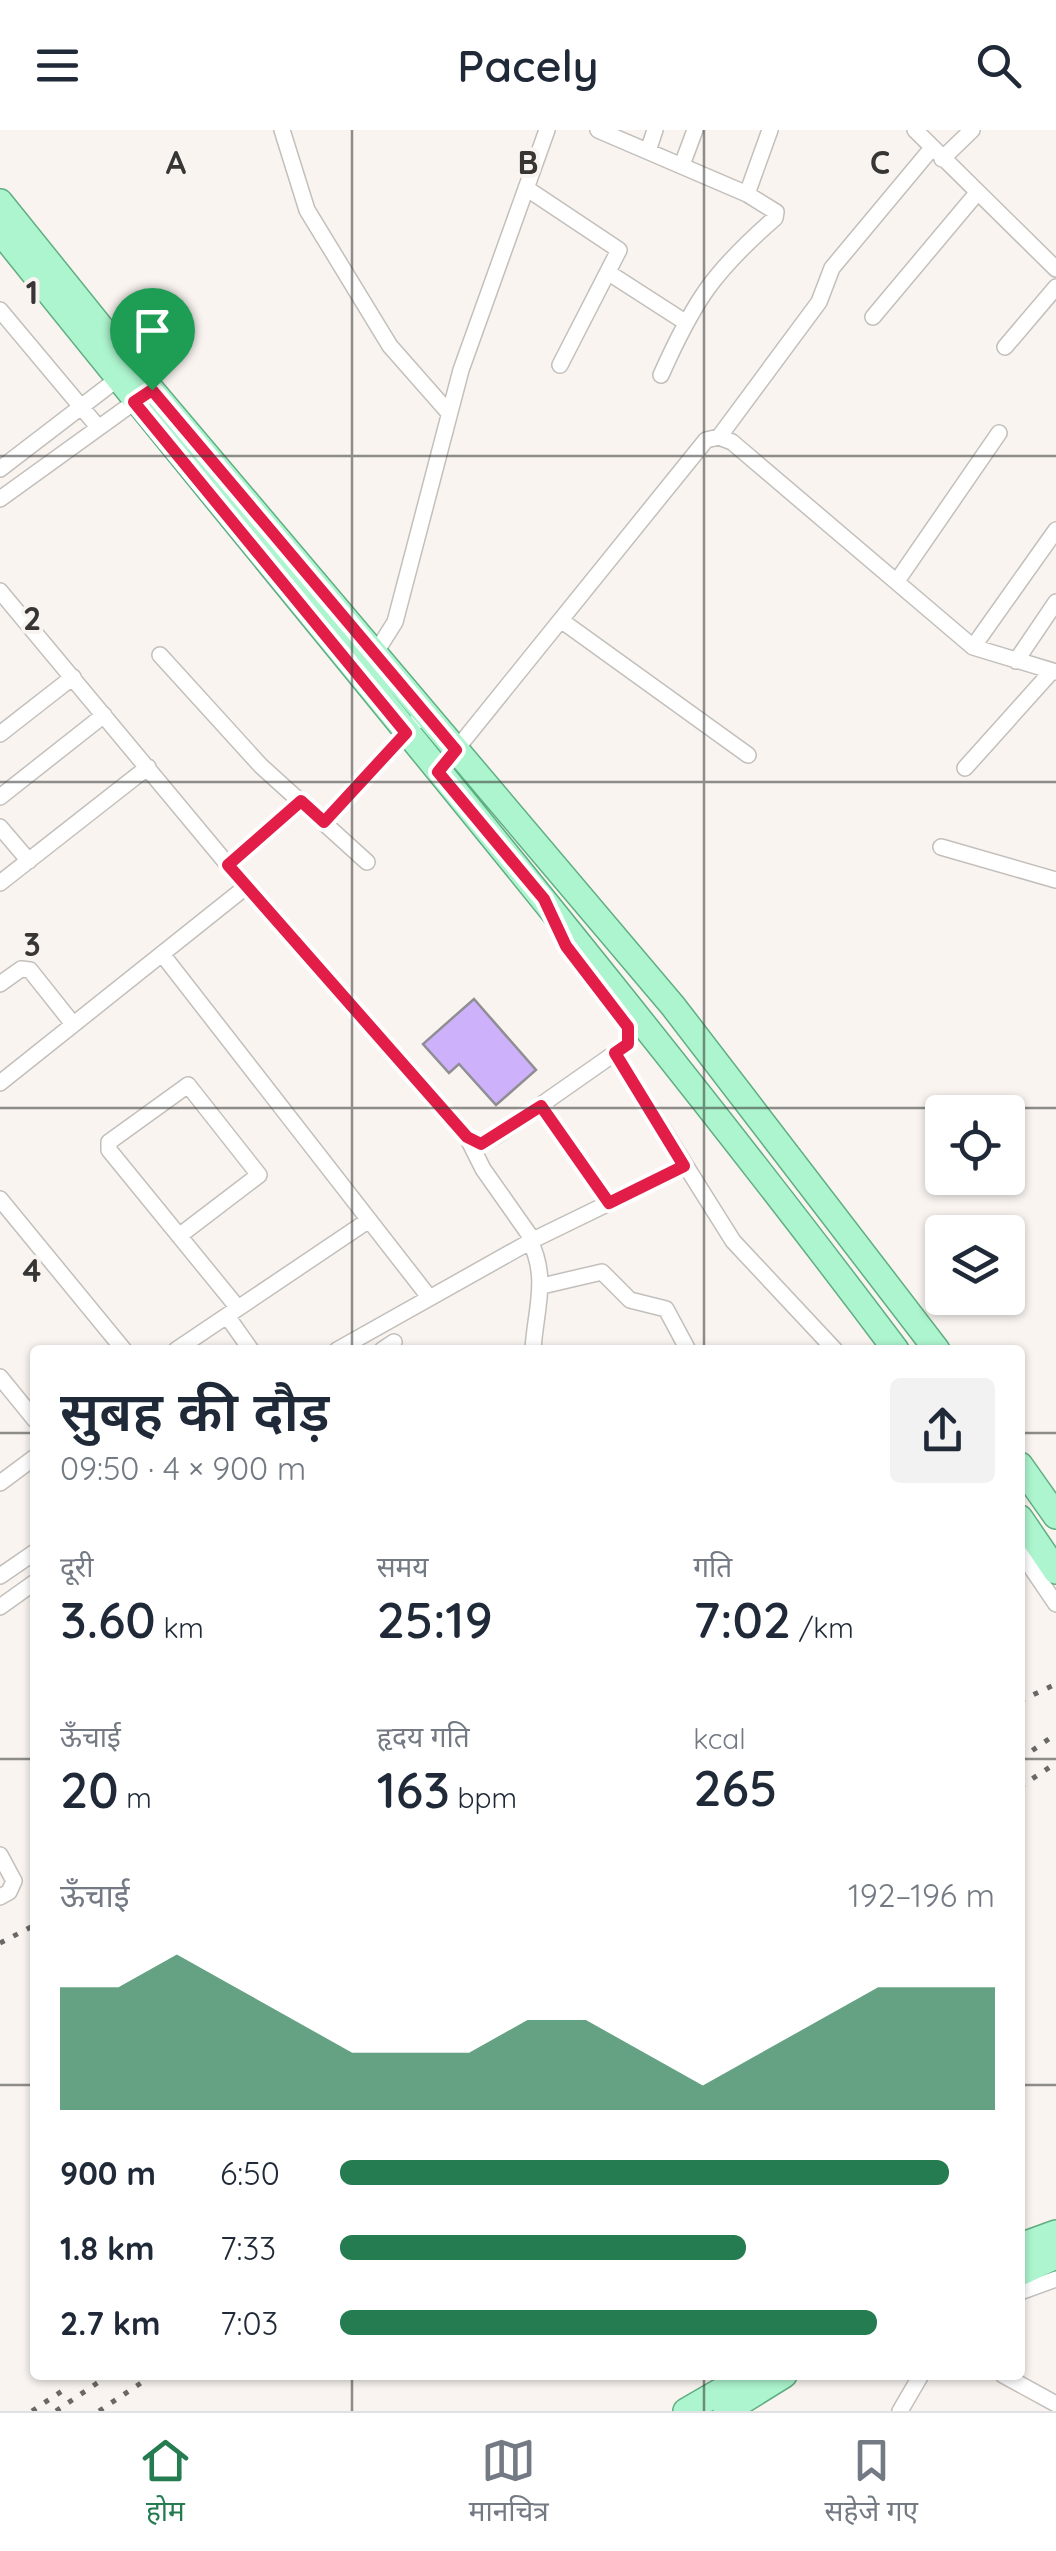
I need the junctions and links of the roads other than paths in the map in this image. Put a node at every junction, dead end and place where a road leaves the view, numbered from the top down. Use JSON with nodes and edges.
{"nodes":[{"id":1,"x":282,"y":130,"type":"edge"},
{"id":2,"x":547,"y":130,"type":"edge"},
{"id":3,"x":598,"y":130,"type":"edge"},
{"id":4,"x":654,"y":130,"type":"edge"},
{"id":5,"x":694,"y":130,"type":"edge"},
{"id":6,"x":770,"y":130,"type":"edge"},
{"id":7,"x":915,"y":130,"type":"edge"},
{"id":8,"x":972,"y":130,"type":"edge"},
{"id":9,"x":648,"y":151,"type":"junction"},
{"id":10,"x":937,"y":154,"type":"junction"},
{"id":11,"x":682,"y":165,"type":"junction"},
{"id":12,"x":526,"y":188,"type":"junction"},
{"id":13,"x":977,"y":193,"type":"junction"},
{"id":14,"x":747,"y":194,"type":"junction"},
{"id":15,"x":0,"y":202,"type":"edge"},
{"id":16,"x":0,"y":231,"type":"edge"},
{"id":17,"x":1056,"y":269,"type":"edge"},
{"id":18,"x":608,"y":274,"type":"junction"},
{"id":19,"x":1056,"y":286,"type":"edge"},
{"id":20,"x":0,"y":310,"type":"edge"},
{"id":21,"x":873,"y":318,"type":"dead end"},
{"id":22,"x":684,"y":322,"type":"junction"},
{"id":23,"x":1005,"y":347,"type":"dead end"},
{"id":24,"x":560,"y":365,"type":"dead end"},
{"id":25,"x":125,"y":373,"type":"junction"},
{"id":26,"x":661,"y":375,"type":"dead end"},
{"id":27,"x":143,"y":396,"type":"junction"},
{"id":28,"x":80,"y":408,"type":"junction"},
{"id":29,"x":449,"y":412,"type":"junction"},
{"id":30,"x":98,"y":427,"type":"junction"},
{"id":31,"x":999,"y":433,"type":"dead end"},
{"id":32,"x":719,"y":437,"type":"junction"},
{"id":33,"x":0,"y":470,"type":"edge"},
{"id":34,"x":0,"y":499,"type":"edge"},
{"id":35,"x":1056,"y":530,"type":"edge"},
{"id":36,"x":897,"y":581,"type":"junction"},
{"id":37,"x":0,"y":591,"type":"edge"},
{"id":38,"x":1056,"y":602,"type":"edge"},
{"id":39,"x":562,"y":622,"type":"junction"},
{"id":40,"x":973,"y":647,"type":"junction"},
{"id":41,"x":377,"y":654,"type":"junction"},
{"id":42,"x":160,"y":656,"type":"dead end"},
{"id":43,"x":1016,"y":661,"type":"junction"},
{"id":44,"x":1054,"y":672,"type":"edge"},
{"id":45,"x":358,"y":674,"type":"junction"},
{"id":46,"x":73,"y":677,"type":"junction"},
{"id":47,"x":425,"y":712,"type":"junction"},
{"id":48,"x":104,"y":715,"type":"junction"},
{"id":49,"x":406,"y":733,"type":"junction"},
{"id":50,"x":0,"y":734,"type":"edge"},
{"id":51,"x":456,"y":750,"type":"junction"},
{"id":52,"x":748,"y":755,"type":"dead end"},
{"id":53,"x":148,"y":767,"type":"junction"},
{"id":54,"x":965,"y":768,"type":"dead end"},
{"id":55,"x":438,"y":772,"type":"junction"},
{"id":56,"x":0,"y":797,"type":"edge"},
{"id":57,"x":301,"y":801,"type":"junction"},
{"id":58,"x":324,"y":822,"type":"junction"},
{"id":59,"x":0,"y":827,"type":"edge"},
{"id":60,"x":941,"y":847,"type":"dead end"},
{"id":61,"x":29,"y":861,"type":"junction"},
{"id":62,"x":367,"y":862,"type":"dead end"},
{"id":63,"x":228,"y":865,"type":"junction"},
{"id":64,"x":566,"y":879,"type":"junction"},
{"id":65,"x":1056,"y":880,"type":"edge"},
{"id":66,"x":0,"y":883,"type":"edge"},
{"id":67,"x":247,"y":886,"type":"junction"},
{"id":68,"x":544,"y":899,"type":"junction"},
{"id":69,"x":162,"y":954,"type":"junction"},
{"id":70,"x":0,"y":984,"type":"edge"},
{"id":71,"x":74,"y":1024,"type":"junction"},
{"id":72,"x":615,"y":1053,"type":"junction"},
{"id":73,"x":0,"y":1083,"type":"edge"},
{"id":74,"x":541,"y":1106,"type":"junction"},
{"id":75,"x":467,"y":1137,"type":"junction"},
{"id":76,"x":684,"y":1166,"type":"junction"},
{"id":77,"x":0,"y":1199,"type":"edge"},
{"id":78,"x":609,"y":1203,"type":"junction"},
{"id":79,"x":369,"y":1220,"type":"junction"},
{"id":80,"x":178,"y":1236,"type":"junction"},
{"id":81,"x":534,"y":1247,"type":"junction"},
{"id":82,"x":542,"y":1286,"type":"junction"},
{"id":83,"x":429,"y":1296,"type":"junction"},
{"id":84,"x":232,"y":1312,"type":"junction"},
{"id":85,"x":120,"y":1345,"type":"edge"},
{"id":86,"x":183,"y":1345,"type":"edge"},
{"id":87,"x":248,"y":1345,"type":"edge"},
{"id":88,"x":345,"y":1345,"type":"edge"},
{"id":89,"x":535,"y":1345,"type":"edge"},
{"id":90,"x":685,"y":1345,"type":"edge"},
{"id":91,"x":829,"y":1345,"type":"edge"},
{"id":92,"x":892,"y":1345,"type":"edge"},
{"id":93,"x":932,"y":1345,"type":"edge"},
{"id":94,"x":0,"y":1377,"type":"edge"},
{"id":95,"x":30,"y":1414,"type":"edge"},
{"id":96,"x":30,"y":1461,"type":"edge"},
{"id":97,"x":1025,"y":1472,"type":"edge"},
{"id":98,"x":0,"y":1483,"type":"edge"},
{"id":99,"x":1056,"y":1516,"type":"edge"},
{"id":100,"x":1025,"y":1525,"type":"edge"},
{"id":101,"x":30,"y":1555,"type":"edge"},
{"id":102,"x":1025,"y":1558,"type":"edge"},
{"id":103,"x":1056,"y":1571,"type":"edge"},
{"id":104,"x":0,"y":1576,"type":"edge"},
{"id":105,"x":30,"y":1586,"type":"edge"},
{"id":106,"x":1056,"y":1604,"type":"edge"},
{"id":107,"x":0,"y":1607,"type":"edge"},
{"id":108,"x":0,"y":1855,"type":"edge"},
{"id":109,"x":0,"y":1897,"type":"edge"},
{"id":110,"x":1056,"y":2233,"type":"edge"},
{"id":111,"x":1025,"y":2244,"type":"edge"},
{"id":112,"x":1056,"y":2256,"type":"edge"},
{"id":113,"x":1025,"y":2271,"type":"edge"},
{"id":114,"x":1056,"y":2279,"type":"edge"},
{"id":115,"x":1025,"y":2290,"type":"edge"},
{"id":116,"x":739,"y":2380,"type":"edge"},
{"id":117,"x":776,"y":2380,"type":"edge"},
{"id":118,"x":918,"y":2380,"type":"edge"},
{"id":119,"x":1012,"y":2380,"type":"edge"},
{"id":120,"x":1056,"y":2404,"type":"edge"},
{"id":121,"x":686,"y":2411,"type":"edge"},
{"id":122,"x":726,"y":2411,"type":"edge"},
{"id":123,"x":900,"y":2411,"type":"edge"}],
"edges":[{"from":1,"to":29,"type":"street"},
{"from":2,"to":12,"type":"street"},
{"from":3,"to":9,"type":"street"},
{"from":4,"to":9,"type":"street"},
{"from":5,"to":11,"type":"street"},
{"from":6,"to":14,"type":"street"},
{"from":7,"to":10,"type":"street"},
{"from":8,"to":10,"type":"street"},
{"from":9,"to":11,"type":"street"},
{"from":10,"to":13,"type":"street"},
{"from":10,"to":32,"type":"street"},
{"from":11,"to":14,"type":"street"},
{"from":12,"to":18,"type":"street"},
{"from":12,"to":29,"type":"street"},
{"from":13,"to":17,"type":"street"},
{"from":13,"to":21,"type":"street"},
{"from":14,"to":22,"type":"street"},
{"from":15,"to":25,"type":"main road"},
{"from":16,"to":25,"type":"main road"},
{"from":18,"to":22,"type":"street"},
{"from":18,"to":24,"type":"street"},
{"from":19,"to":23,"type":"street"},
{"from":20,"to":28,"type":"street"},
{"from":22,"to":26,"type":"street"},
{"from":25,"to":27,"type":"main road"},
{"from":25,"to":28,"type":"street"},
{"from":27,"to":30,"type":"street"},
{"from":27,"to":41,"type":"main road"},
{"from":27,"to":45,"type":"main road"},
{"from":28,"to":30,"type":"street"},
{"from":28,"to":33,"type":"street"},
{"from":29,"to":41,"type":"street"},
{"from":30,"to":34,"type":"street"},
{"from":31,"to":36,"type":"street"},
{"from":32,"to":36,"type":"street"},
{"from":32,"to":39,"type":"street"},
{"from":35,"to":40,"type":"street"},
{"from":36,"to":40,"type":"street"},
{"from":37,"to":46,"type":"street"},
{"from":38,"to":43,"type":"street"},
{"from":39,"to":51,"type":"street"},
{"from":39,"to":52,"type":"street"},
{"from":40,"to":43,"type":"street"},
{"from":41,"to":45,"type":"street"},
{"from":41,"to":47,"type":"main road"},
{"from":42,"to":57,"type":"street"},
{"from":43,"to":44,"type":"street"},
{"from":44,"to":54,"type":"street"},
{"from":45,"to":49,"type":"main road"},
{"from":46,"to":48,"type":"street"},
{"from":46,"to":50,"type":"street"},
{"from":47,"to":49,"type":"street"},
{"from":47,"to":51,"type":"main road"},
{"from":48,"to":53,"type":"street"},
{"from":48,"to":56,"type":"street"},
{"from":49,"to":55,"type":"main road"},
{"from":49,"to":58,"type":"street"},
{"from":51,"to":55,"type":"street"},
{"from":51,"to":64,"type":"main road"},
{"from":53,"to":61,"type":"street"},
{"from":53,"to":63,"type":"street"},
{"from":55,"to":68,"type":"main road"},
{"from":57,"to":58,"type":"street"},
{"from":57,"to":63,"type":"street"},
{"from":58,"to":62,"type":"street"},
{"from":59,"to":61,"type":"street"},
{"from":60,"to":65,"type":"street"},
{"from":61,"to":66,"type":"street"},
{"from":63,"to":67,"type":"street"},
{"from":64,"to":68,"type":"street"},
{"from":64,"to":93,"type":"main road"},
{"from":67,"to":69,"type":"street"},
{"from":67,"to":75,"type":"street"},
{"from":68,"to":72,"type":"street"},
{"from":68,"to":92,"type":"main road"},
{"from":69,"to":71,"type":"street"},
{"from":69,"to":79,"type":"street"},
{"from":70,"to":71,"type":"street"},
{"from":71,"to":73,"type":"street"},
{"from":72,"to":74,"type":"street"},
{"from":72,"to":76,"type":"street"},
{"from":74,"to":75,"type":"street"},
{"from":74,"to":78,"type":"street"},
{"from":75,"to":81,"type":"street"},
{"from":76,"to":78,"type":"street"},
{"from":76,"to":91,"type":"street"},
{"from":77,"to":85,"type":"street"},
{"from":78,"to":81,"type":"street"},
{"from":79,"to":83,"type":"street"},
{"from":79,"to":84,"type":"street"},
{"from":80,"to":80,"type":"street"},
{"from":80,"to":84,"type":"street"},
{"from":81,"to":82,"type":"street"},
{"from":81,"to":83,"type":"street"},
{"from":82,"to":89,"type":"street"},
{"from":82,"to":90,"type":"street"},
{"from":83,"to":88,"type":"street"},
{"from":84,"to":86,"type":"street"},
{"from":84,"to":87,"type":"street"},
{"from":94,"to":95,"type":"street"},
{"from":96,"to":98,"type":"street"},
{"from":97,"to":99,"type":"main road"},
{"from":100,"to":103,"type":"main road"},
{"from":101,"to":104,"type":"street"},
{"from":102,"to":106,"type":"street"},
{"from":105,"to":107,"type":"street"},
{"from":108,"to":109,"type":"street"},
{"from":110,"to":111,"type":"main road"},
{"from":112,"to":113,"type":"main road"},
{"from":114,"to":115,"type":"street"},
{"from":116,"to":121,"type":"main road"},
{"from":117,"to":122,"type":"main road"},
{"from":118,"to":123,"type":"street"},
{"from":119,"to":120,"type":"street"}]}
